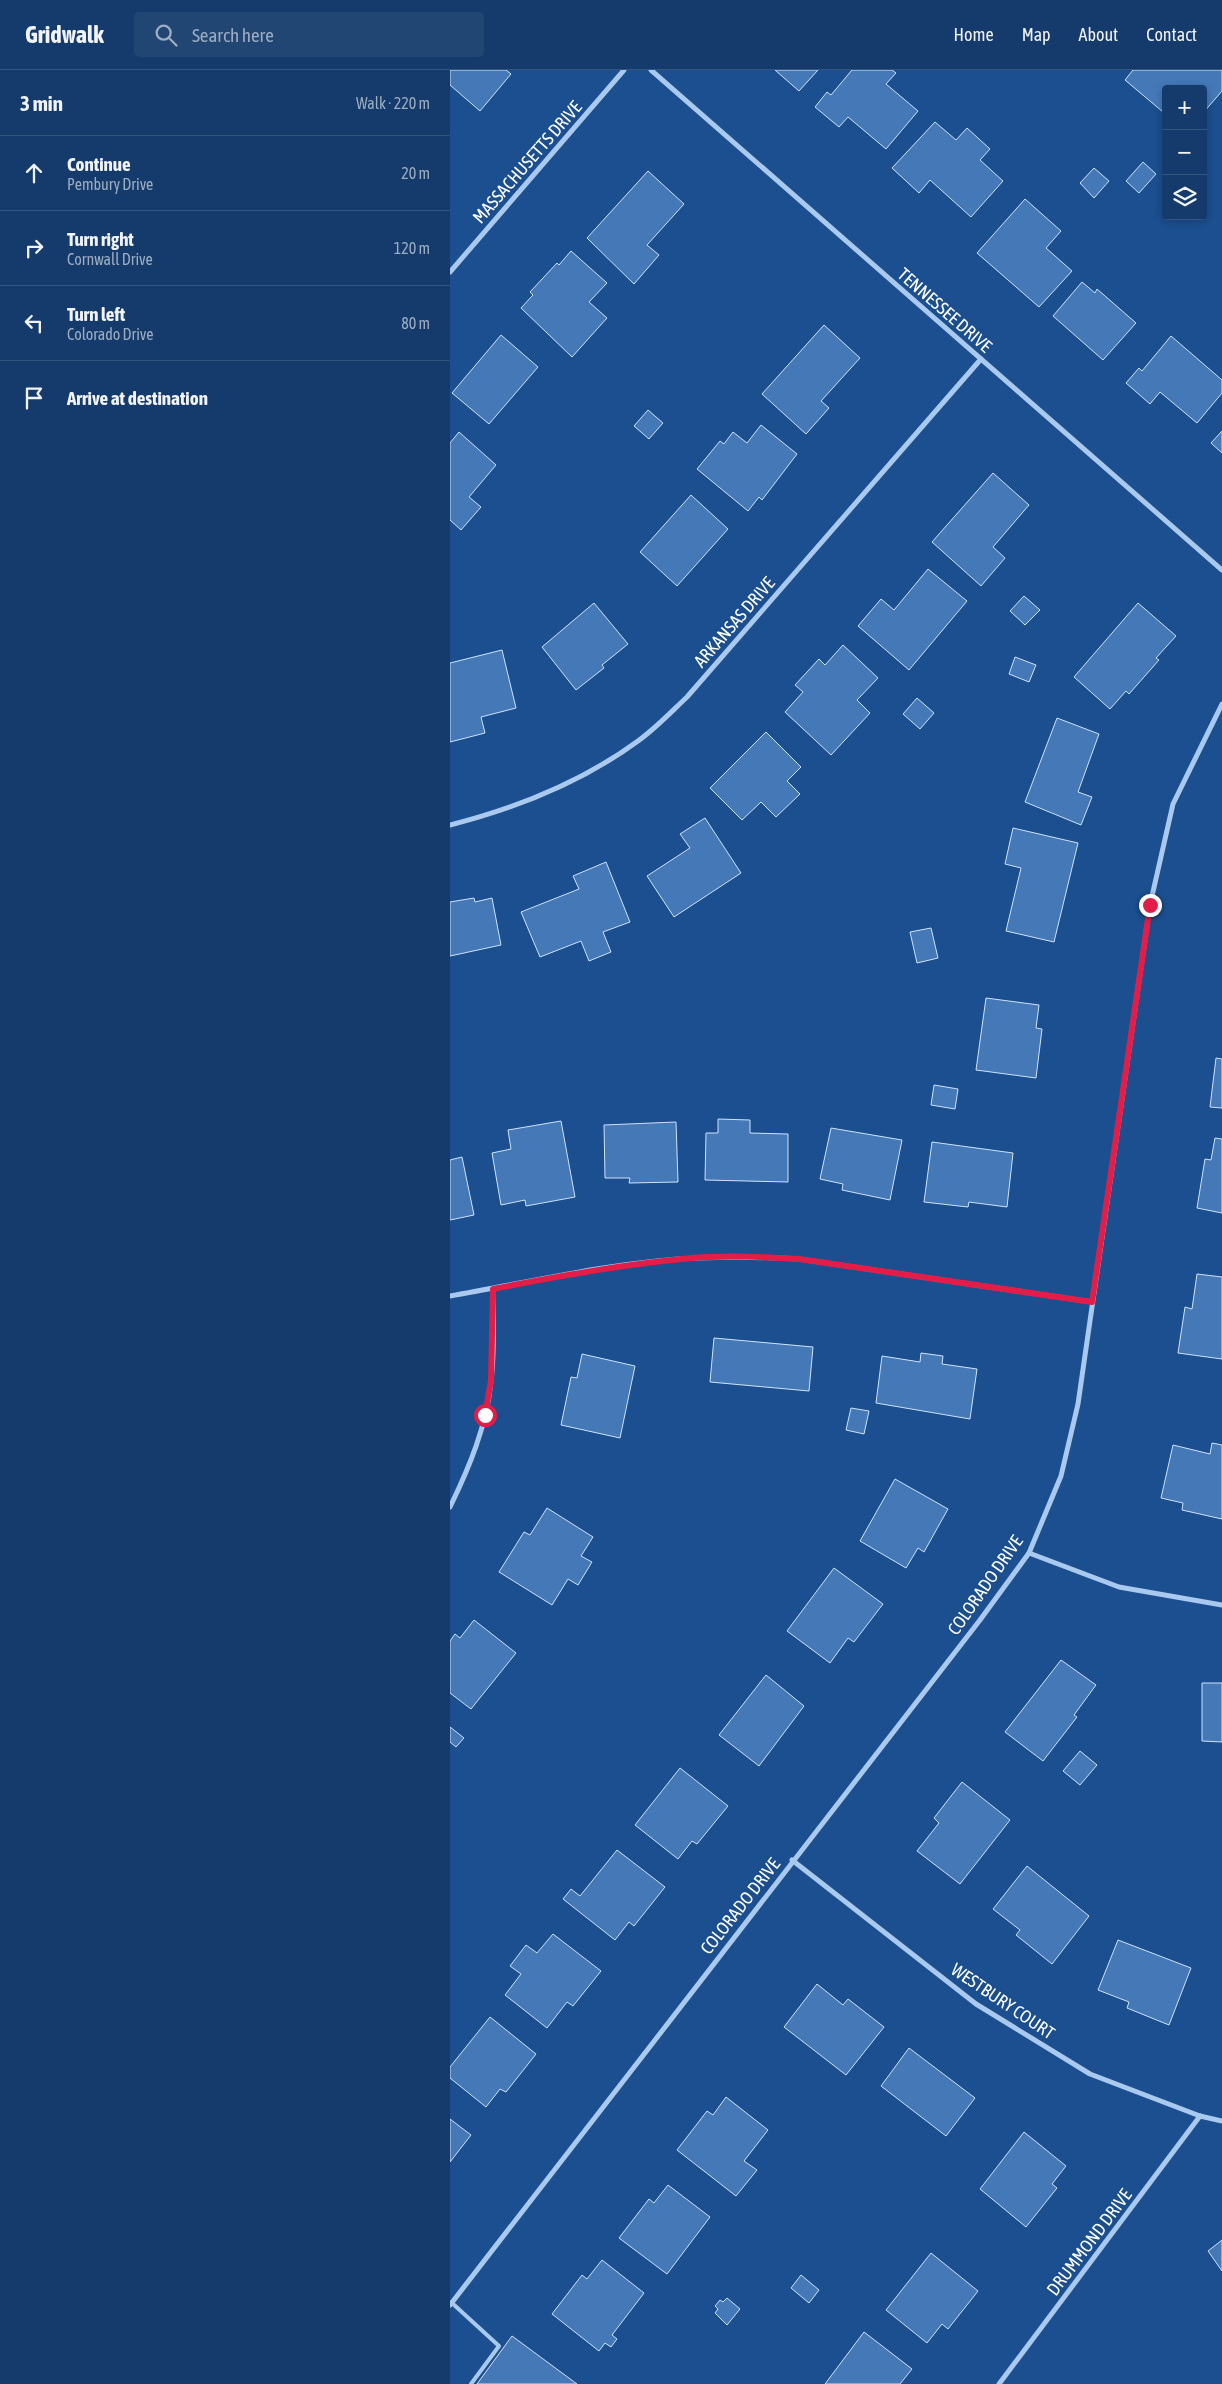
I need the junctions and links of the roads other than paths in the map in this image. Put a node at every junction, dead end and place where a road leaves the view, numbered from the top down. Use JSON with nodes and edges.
{"nodes":[{"id":1,"x":624,"y":70,"type":"edge"},
{"id":2,"x":651,"y":70,"type":"edge"},
{"id":3,"x":450,"y":272,"type":"edge"},
{"id":4,"x":981,"y":359,"type":"junction"},
{"id":5,"x":1222,"y":570,"type":"edge"},
{"id":6,"x":1222,"y":704,"type":"edge"},
{"id":7,"x":450,"y":825,"type":"edge"},
{"id":8,"x":493,"y":1289,"type":"junction"},
{"id":9,"x":450,"y":1296,"type":"edge"},
{"id":10,"x":1092,"y":1302,"type":"junction"},
{"id":11,"x":450,"y":1507,"type":"edge"},
{"id":12,"x":1029,"y":1553,"type":"junction"},
{"id":13,"x":1222,"y":1605,"type":"edge"},
{"id":14,"x":792,"y":1860,"type":"junction"},
{"id":15,"x":1200,"y":2116,"type":"junction"},
{"id":16,"x":1222,"y":2121,"type":"edge"},
{"id":17,"x":451,"y":2304,"type":"edge"},
{"id":18,"x":471,"y":2384,"type":"edge"},
{"id":19,"x":999,"y":2384,"type":"edge"}],
"edges":[{"from":1,"to":3,"type":"street","name":"MASSACHUSETTS DRIVE"},
{"from":2,"to":4,"type":"street","name":"TENNESSEE DRIVE"},
{"from":4,"to":5,"type":"street","name":"TENNESSEE DRIVE"},
{"from":4,"to":7,"type":"street","name":"ARKANSAS DRIVE"},
{"from":6,"to":10,"type":"street","name":"COLORADO DRIVE"},
{"from":8,"to":9,"type":"street"},
{"from":8,"to":10,"type":"street"},
{"from":8,"to":11,"type":"street"},
{"from":10,"to":12,"type":"street","name":"COLORADO DRIVE"},
{"from":12,"to":13,"type":"street"},
{"from":12,"to":14,"type":"street","name":"COLORADO DRIVE"},
{"from":14,"to":15,"type":"street","name":"WESTBURY COURT"},
{"from":14,"to":17,"type":"street","name":"COLORADO DRIVE"},
{"from":15,"to":16,"type":"street","name":"WESTBURY COURT"},
{"from":15,"to":19,"type":"street","name":"DRUMMOND DRIVE"},
{"from":17,"to":18,"type":"lane"}]}
